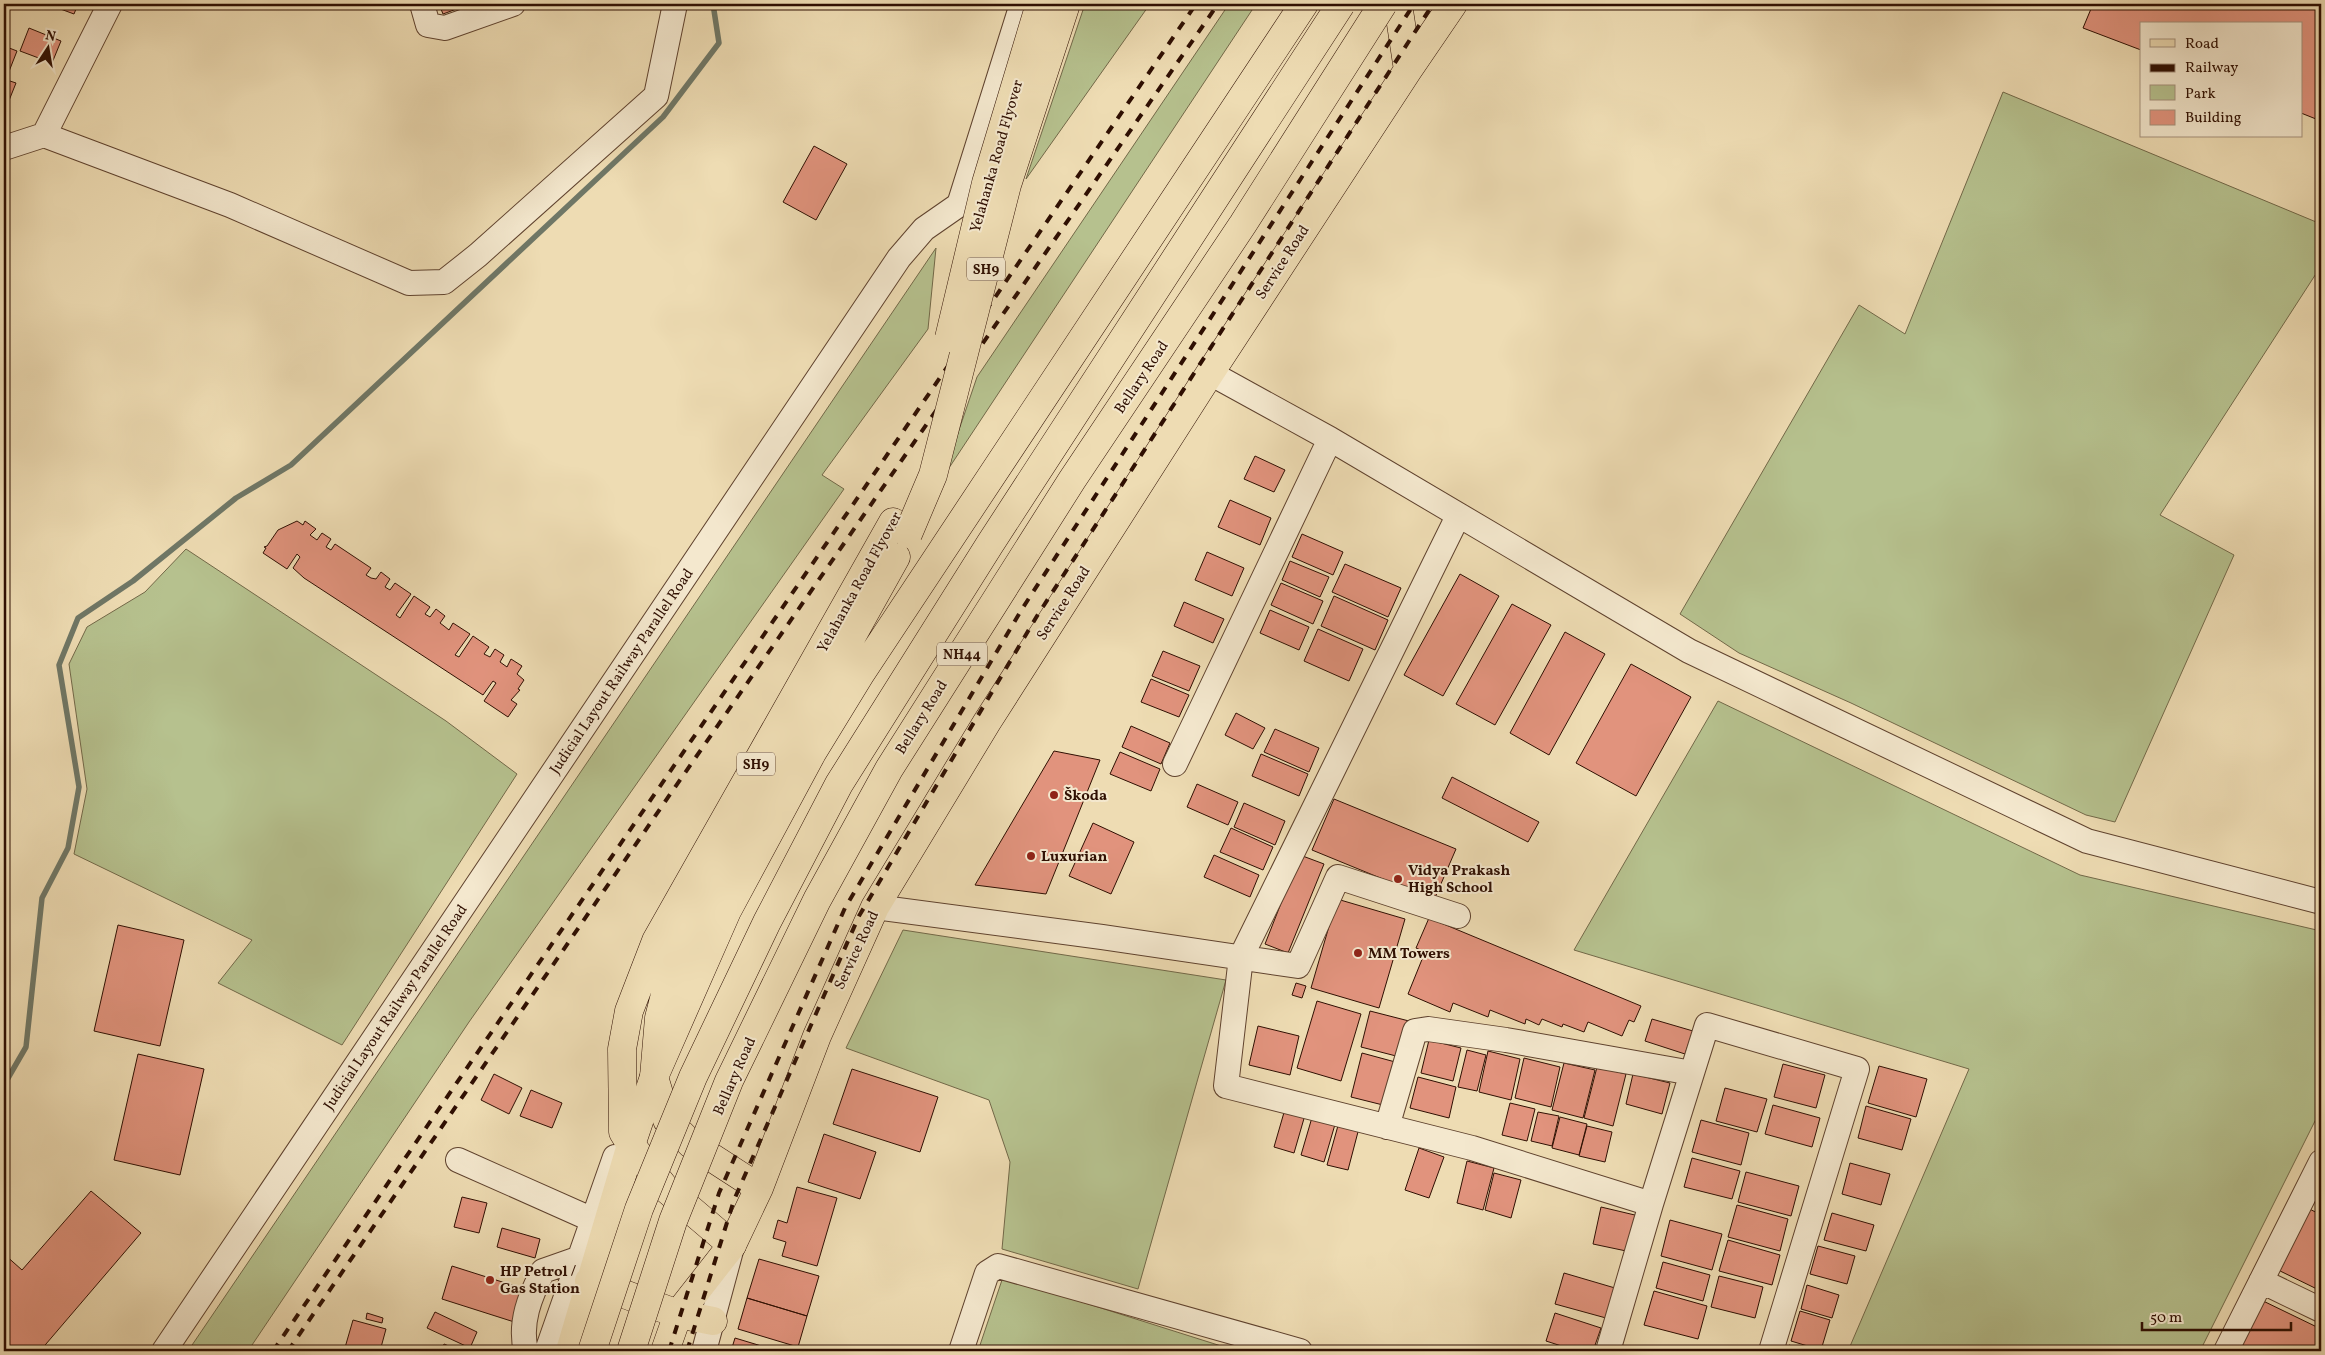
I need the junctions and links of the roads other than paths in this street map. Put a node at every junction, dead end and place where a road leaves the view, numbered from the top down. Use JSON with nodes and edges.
{"nodes":[{"id":1,"x":110,"y":4,"type":"edge"},
{"id":2,"x":422,"y":4,"type":"edge"},
{"id":3,"x":513,"y":4,"type":"edge"},
{"id":4,"x":675,"y":4,"type":"edge"},
{"id":5,"x":1022,"y":4,"type":"edge"},
{"id":6,"x":1040,"y":4,"type":"edge"},
{"id":7,"x":1066,"y":4,"type":"edge"},
{"id":8,"x":1077,"y":4,"type":"edge"},
{"id":9,"x":1304,"y":4,"type":"edge"},
{"id":10,"x":1341,"y":4,"type":"edge"},
{"id":11,"x":1383,"y":4,"type":"edge"},
{"id":12,"x":1398,"y":4,"type":"edge"},
{"id":13,"x":1453,"y":4,"type":"edge"},
{"id":14,"x":1408,"y":70,"type":"junction"},
{"id":15,"x":44,"y":135,"type":"junction"},
{"id":16,"x":4,"y":148,"type":"edge"},
{"id":17,"x":959,"y":205,"type":"junction"},
{"id":18,"x":1210,"y":373,"type":"junction"},
{"id":19,"x":1330,"y":438,"type":"junction"},
{"id":20,"x":1458,"y":516,"type":"junction"},
{"id":21,"x":901,"y":528,"type":"junction"},
{"id":22,"x":1175,"y":764,"type":"dead end"},
{"id":23,"x":2321,"y":902,"type":"edge"},
{"id":24,"x":875,"y":907,"type":"junction"},
{"id":25,"x":1458,"y":916,"type":"dead end"},
{"id":26,"x":1241,"y":957,"type":"junction"},
{"id":27,"x":1692,"y":1073,"type":"junction"},
{"id":28,"x":654,"y":1077,"type":"junction"},
{"id":29,"x":1387,"y":1127,"type":"junction"},
{"id":30,"x":627,"y":1138,"type":"junction"},
{"id":31,"x":458,"y":1160,"type":"dead end"},
{"id":32,"x":2321,"y":1162,"type":"edge"},
{"id":33,"x":759,"y":1188,"type":"junction"},
{"id":34,"x":1651,"y":1204,"type":"junction"},
{"id":35,"x":593,"y":1220,"type":"junction"},
{"id":36,"x":732,"y":1245,"type":"junction"},
{"id":37,"x":581,"y":1272,"type":"junction"},
{"id":38,"x":2261,"y":1281,"type":"junction"},
{"id":39,"x":2321,"y":1310,"type":"edge"},
{"id":40,"x":678,"y":1314,"type":"junction"},
{"id":41,"x":713,"y":1321,"type":"junction"},
{"id":42,"x":164,"y":1351,"type":"edge"},
{"id":43,"x":526,"y":1351,"type":"edge"},
{"id":44,"x":548,"y":1351,"type":"edge"},
{"id":45,"x":570,"y":1351,"type":"edge"},
{"id":46,"x":592,"y":1351,"type":"edge"},
{"id":47,"x":631,"y":1351,"type":"edge"},
{"id":48,"x":665,"y":1351,"type":"edge"},
{"id":49,"x":704,"y":1351,"type":"edge"},
{"id":50,"x":961,"y":1351,"type":"edge"},
{"id":51,"x":1300,"y":1351,"type":"edge"},
{"id":52,"x":1608,"y":1351,"type":"edge"},
{"id":53,"x":1771,"y":1351,"type":"edge"},
{"id":54,"x":2226,"y":1351,"type":"edge"}],
"edges":[{"from":1,"to":15,"type":"street"},
{"from":2,"to":3,"type":"street"},
{"from":4,"to":15,"type":"street"},
{"from":5,"to":17,"type":"street"},
{"from":6,"to":21,"type":"main road","name":"Yelahanka Road Flyover","number":"SH9","bridge":true},
{"from":7,"to":21,"type":"main road","name":"Yelahanka Road Flyover","number":"SH9","bridge":true},
{"from":8,"to":17,"type":"street","name":"Judicial Layout Railway Parallel Road"},
{"from":9,"to":28,"type":"main road"},
{"from":10,"to":46,"type":"main road","number":"NH44","bridge":true},
{"from":11,"to":47,"type":"main road","name":"Bellary Road","number":"NH44","bridge":true},
{"from":12,"to":14,"type":"main road"},
{"from":13,"to":14,"type":"main road","name":"Service Road"},
{"from":14,"to":18,"type":"main road","name":"Service Road"},
{"from":15,"to":16,"type":"street"},
{"from":17,"to":42,"type":"street","name":"Judicial Layout Railway Parallel Road"},
{"from":18,"to":19,"type":"street"},
{"from":18,"to":24,"type":"main road","name":"Service Road"},
{"from":19,"to":20,"type":"street"},
{"from":19,"to":22,"type":"street"},
{"from":20,"to":23,"type":"street"},
{"from":20,"to":26,"type":"street"},
{"from":21,"to":28,"type":"main road","name":"Yelahanka Road Flyover","number":"SH9"},
{"from":21,"to":30,"type":"main road","name":"Yelahanka Road Flyover","number":"SH9"},
{"from":24,"to":26,"type":"street"},
{"from":24,"to":33,"type":"main road","name":"Service Road"},
{"from":25,"to":26,"type":"street"},
{"from":26,"to":29,"type":"street"},
{"from":27,"to":29,"type":"street"},
{"from":27,"to":34,"type":"street"},
{"from":27,"to":53,"type":"street"},
{"from":28,"to":30,"type":"main road"},
{"from":28,"to":33,"type":"main road","number":"SH9"},
{"from":29,"to":34,"type":"street"},
{"from":30,"to":35,"type":"street"},
{"from":30,"to":36,"type":"main road"},
{"from":30,"to":37,"type":"main road"},
{"from":31,"to":35,"type":"street"},
{"from":32,"to":38,"type":"street"},
{"from":33,"to":36,"type":"main road","name":"Service Road"},
{"from":34,"to":52,"type":"street"},
{"from":35,"to":37,"type":"street"},
{"from":36,"to":40,"type":"main road","name":"Service Road"},
{"from":36,"to":41,"type":"street"},
{"from":37,"to":40,"type":"main road"},
{"from":37,"to":43,"type":"street"},
{"from":37,"to":44,"type":"street"},
{"from":37,"to":45,"type":"main road"},
{"from":38,"to":39,"type":"street"},
{"from":38,"to":54,"type":"street"},
{"from":40,"to":41,"type":"main road"},
{"from":40,"to":48,"type":"main road","name":"Service Road"},
{"from":41,"to":49,"type":"street"},
{"from":50,"to":51,"type":"street"}]}
